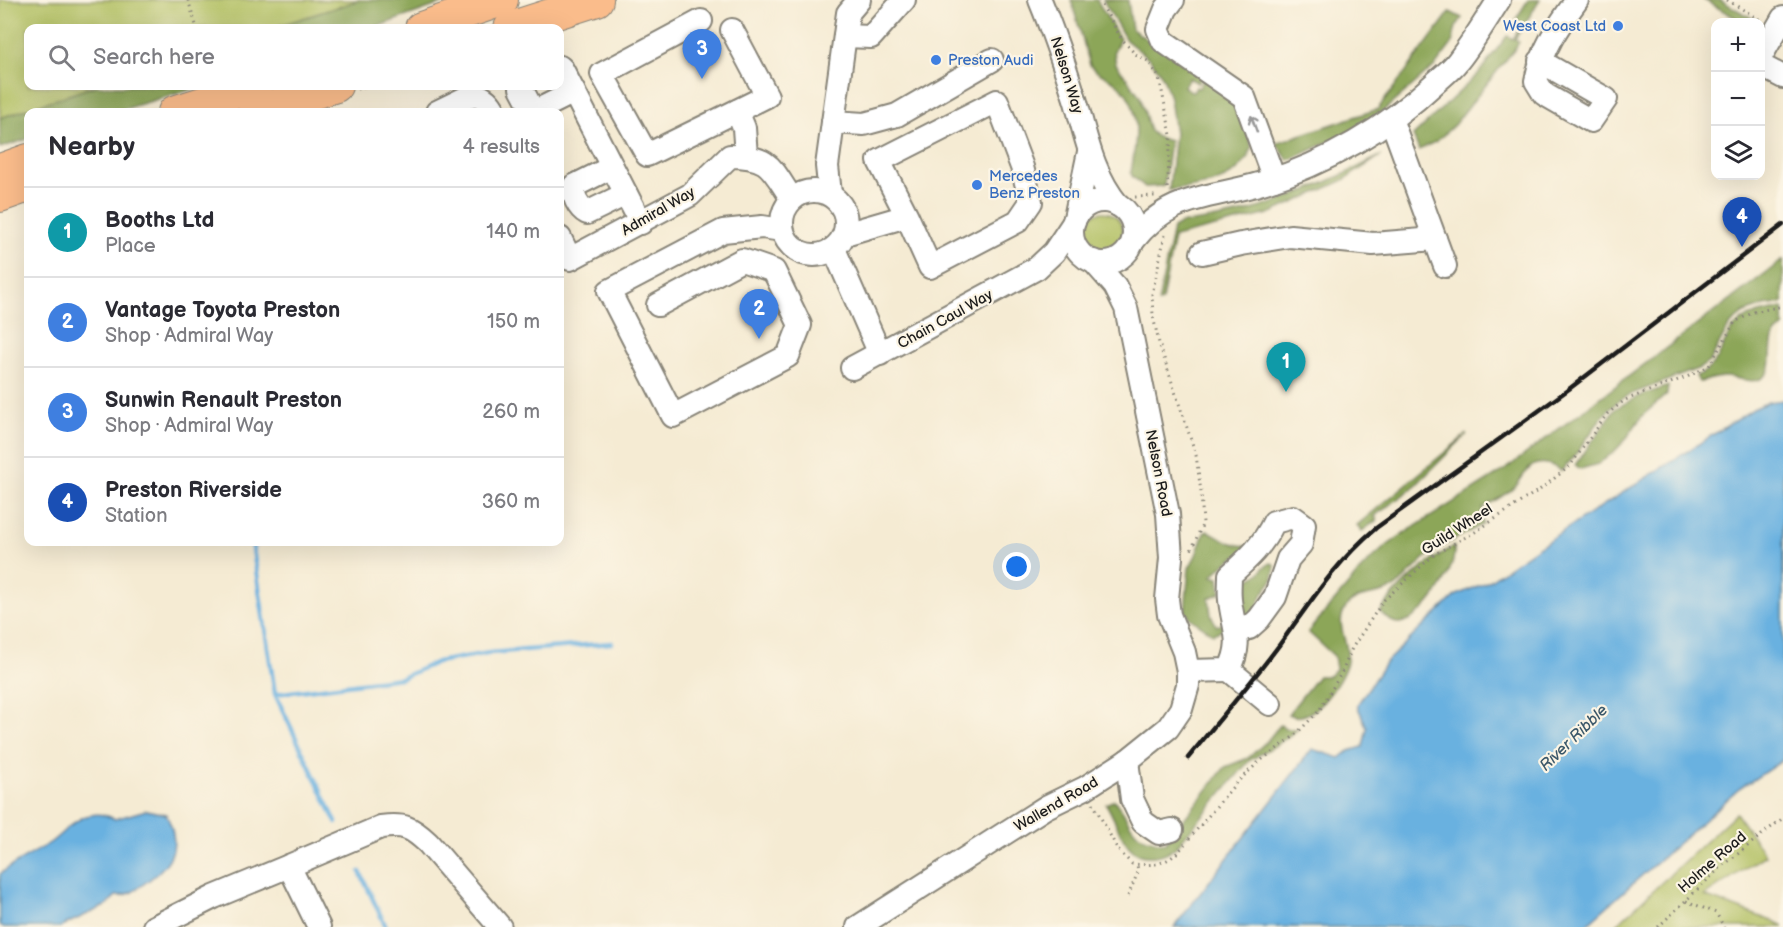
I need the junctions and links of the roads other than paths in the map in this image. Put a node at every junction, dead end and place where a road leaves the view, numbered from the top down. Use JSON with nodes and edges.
{"nodes":[{"id":1,"x":502,"y":0,"type":"edge"},
{"id":2,"x":597,"y":0,"type":"edge"},
{"id":3,"x":859,"y":0,"type":"edge"},
{"id":4,"x":904,"y":0,"type":"edge"},
{"id":5,"x":1040,"y":0,"type":"edge"},
{"id":6,"x":1173,"y":0,"type":"edge"},
{"id":7,"x":1499,"y":0,"type":"edge"},
{"id":8,"x":1577,"y":0,"type":"edge"},
{"id":9,"x":701,"y":21,"type":"dead end"},
{"id":10,"x":433,"y":24,"type":"edge"},
{"id":11,"x":522,"y":24,"type":"edge"},
{"id":12,"x":1780,"y":24,"type":"edge"},
{"id":13,"x":732,"y":30,"type":"dead end"},
{"id":14,"x":845,"y":36,"type":"junction"},
{"id":15,"x":1765,"y":51,"type":"edge"},
{"id":16,"x":992,"y":60,"type":"dead end"},
{"id":17,"x":1540,"y":61,"type":"dead end"},
{"id":18,"x":1765,"y":66,"type":"edge"},
{"id":19,"x":564,"y":74,"type":"edge"},
{"id":20,"x":1783,"y":77,"type":"edge"},
{"id":21,"x":243,"y":90,"type":"edge"},
{"id":22,"x":323,"y":90,"type":"edge"},
{"id":23,"x":522,"y":90,"type":"edge"},
{"id":24,"x":574,"y":92,"type":"junction"},
{"id":25,"x":187,"y":108,"type":"edge"},
{"id":26,"x":267,"y":108,"type":"edge"},
{"id":27,"x":445,"y":108,"type":"edge"},
{"id":28,"x":493,"y":108,"type":"edge"},
{"id":29,"x":535,"y":108,"type":"edge"},
{"id":30,"x":542,"y":108,"type":"edge"},
{"id":31,"x":737,"y":111,"type":"junction"},
{"id":32,"x":1391,"y":119,"type":"junction"},
{"id":33,"x":833,"y":122,"type":"junction"},
{"id":34,"x":1089,"y":152,"type":"junction"},
{"id":35,"x":746,"y":156,"type":"junction"},
{"id":36,"x":24,"y":161,"type":"edge"},
{"id":37,"x":612,"y":167,"type":"junction"},
{"id":38,"x":0,"y":170,"type":"edge"},
{"id":39,"x":1274,"y":179,"type":"junction"},
{"id":40,"x":24,"y":187,"type":"edge"},
{"id":41,"x":626,"y":194,"type":"junction"},
{"id":42,"x":830,"y":194,"type":"junction"},
{"id":43,"x":0,"y":196,"type":"edge"},
{"id":44,"x":792,"y":199,"type":"junction"},
{"id":45,"x":1174,"y":199,"type":"junction"},
{"id":46,"x":1119,"y":205,"type":"junction"},
{"id":47,"x":907,"y":216,"type":"junction"},
{"id":48,"x":1075,"y":220,"type":"junction"},
{"id":49,"x":641,"y":223,"type":"junction"},
{"id":50,"x":782,"y":230,"type":"junction"},
{"id":51,"x":1435,"y":239,"type":"junction"},
{"id":52,"x":840,"y":241,"type":"junction"},
{"id":53,"x":1132,"y":243,"type":"junction"},
{"id":54,"x":564,"y":246,"type":"edge"},
{"id":55,"x":1202,"y":253,"type":"dead end"},
{"id":56,"x":1092,"y":261,"type":"junction"},
{"id":57,"x":1445,"y":266,"type":"dead end"},
{"id":58,"x":1037,"y":268,"type":"junction"},
{"id":59,"x":658,"y":305,"type":"dead end"},
{"id":60,"x":1126,"y":308,"type":"junction"},
{"id":61,"x":880,"y":354,"type":"junction"},
{"id":62,"x":852,"y":368,"type":"dead end"},
{"id":63,"x":1236,"y":627,"type":"junction"},
{"id":64,"x":1178,"y":638,"type":"joint"},
{"id":65,"x":1229,"y":670,"type":"junction"},
{"id":66,"x":1188,"y":671,"type":"junction"},
{"id":67,"x":1270,"y":704,"type":"dead end"},
{"id":68,"x":1127,"y":761,"type":"junction"},
{"id":69,"x":1172,"y":830,"type":"dead end"},
{"id":70,"x":290,"y":866,"type":"junction"},
{"id":71,"x":154,"y":927,"type":"edge"},
{"id":72,"x":319,"y":927,"type":"edge"},
{"id":73,"x":500,"y":927,"type":"edge"},
{"id":74,"x":858,"y":927,"type":"edge"}],
"edges":[{"from":1,"to":10,"type":"highway"},
{"from":2,"to":11,"type":"highway"},
{"from":3,"to":14,"type":"street"},
{"from":4,"to":14,"type":"street"},
{"from":5,"to":34,"type":"street","name":"Nelson Way"},
{"from":39,"to":6,"type":"street","one_way":true},
{"from":7,"to":32,"type":"street"},
{"from":8,"to":17,"type":"street"},
{"from":9,"to":31,"type":"street"},
{"from":12,"to":15,"type":"street"},
{"from":13,"to":31,"type":"street"},
{"from":14,"to":33,"type":"street"},
{"from":16,"to":33,"type":"street"},
{"from":18,"to":20,"type":"street"},
{"from":19,"to":24,"type":"street"},
{"from":21,"to":25,"type":"highway"},
{"from":22,"to":26,"type":"highway"},
{"from":23,"to":29,"type":"street"},
{"from":24,"to":30,"type":"street"},
{"from":24,"to":37,"type":"street"},
{"from":27,"to":28,"type":"street"},
{"from":31,"to":35,"type":"street"},
{"from":32,"to":39,"type":"street"},
{"from":32,"to":51,"type":"street"},
{"from":33,"to":42,"type":"street"},
{"from":34,"to":46,"type":"street","name":"Nelson Way"},
{"from":34,"to":48,"type":"street","name":"Nelson Way"},
{"from":35,"to":44,"type":"street"},
{"from":35,"to":49,"type":"street","name":"Admiral Way"},
{"from":36,"to":38,"type":"highway"},
{"from":37,"to":41,"type":"street"},
{"from":37,"to":41,"type":"street"},
{"from":39,"to":45,"type":"street"},
{"from":40,"to":43,"type":"highway"},
{"from":41,"to":49,"type":"street"},
{"from":42,"to":44,"type":"street"},
{"from":42,"to":52,"type":"street"},
{"from":44,"to":50,"type":"street"},
{"from":45,"to":46,"type":"street"},
{"from":45,"to":53,"type":"street"},
{"from":46,"to":48,"type":"street"},
{"from":46,"to":53,"type":"street"},
{"from":47,"to":47,"type":"street"},
{"from":47,"to":52,"type":"street"},
{"from":48,"to":56,"type":"street"},
{"from":48,"to":58,"type":"street","name":"Chain Caul Way"},
{"from":49,"to":54,"type":"street","name":"Admiral Way"},
{"from":50,"to":52,"type":"street"},
{"from":50,"to":59,"type":"street"},
{"from":51,"to":55,"type":"street"},
{"from":51,"to":57,"type":"street"},
{"from":52,"to":61,"type":"street"},
{"from":53,"to":56,"type":"street"},
{"from":53,"to":60,"type":"street","name":"Nelson Road"},
{"from":56,"to":58,"type":"street","name":"Chain Caul Way"},
{"from":56,"to":60,"type":"street","name":"Nelson Road"},
{"from":58,"to":61,"type":"street","name":"Chain Caul Way"},
{"from":60,"to":64,"type":"street","name":"Nelson Road"},
{"from":61,"to":62,"type":"street","name":"Chain Caul Way"},
{"from":63,"to":63,"type":"street"},
{"from":63,"to":65,"type":"street"},
{"from":64,"to":66,"type":"street","name":"Wallend Road"},
{"from":65,"to":66,"type":"street"},
{"from":65,"to":67,"type":"street"},
{"from":66,"to":68,"type":"street","name":"Wallend Road"},
{"from":68,"to":69,"type":"street"},
{"from":68,"to":74,"type":"street","name":"Wallend Road"},
{"from":70,"to":71,"type":"street"},
{"from":70,"to":72,"type":"street"},
{"from":70,"to":73,"type":"street"}]}
